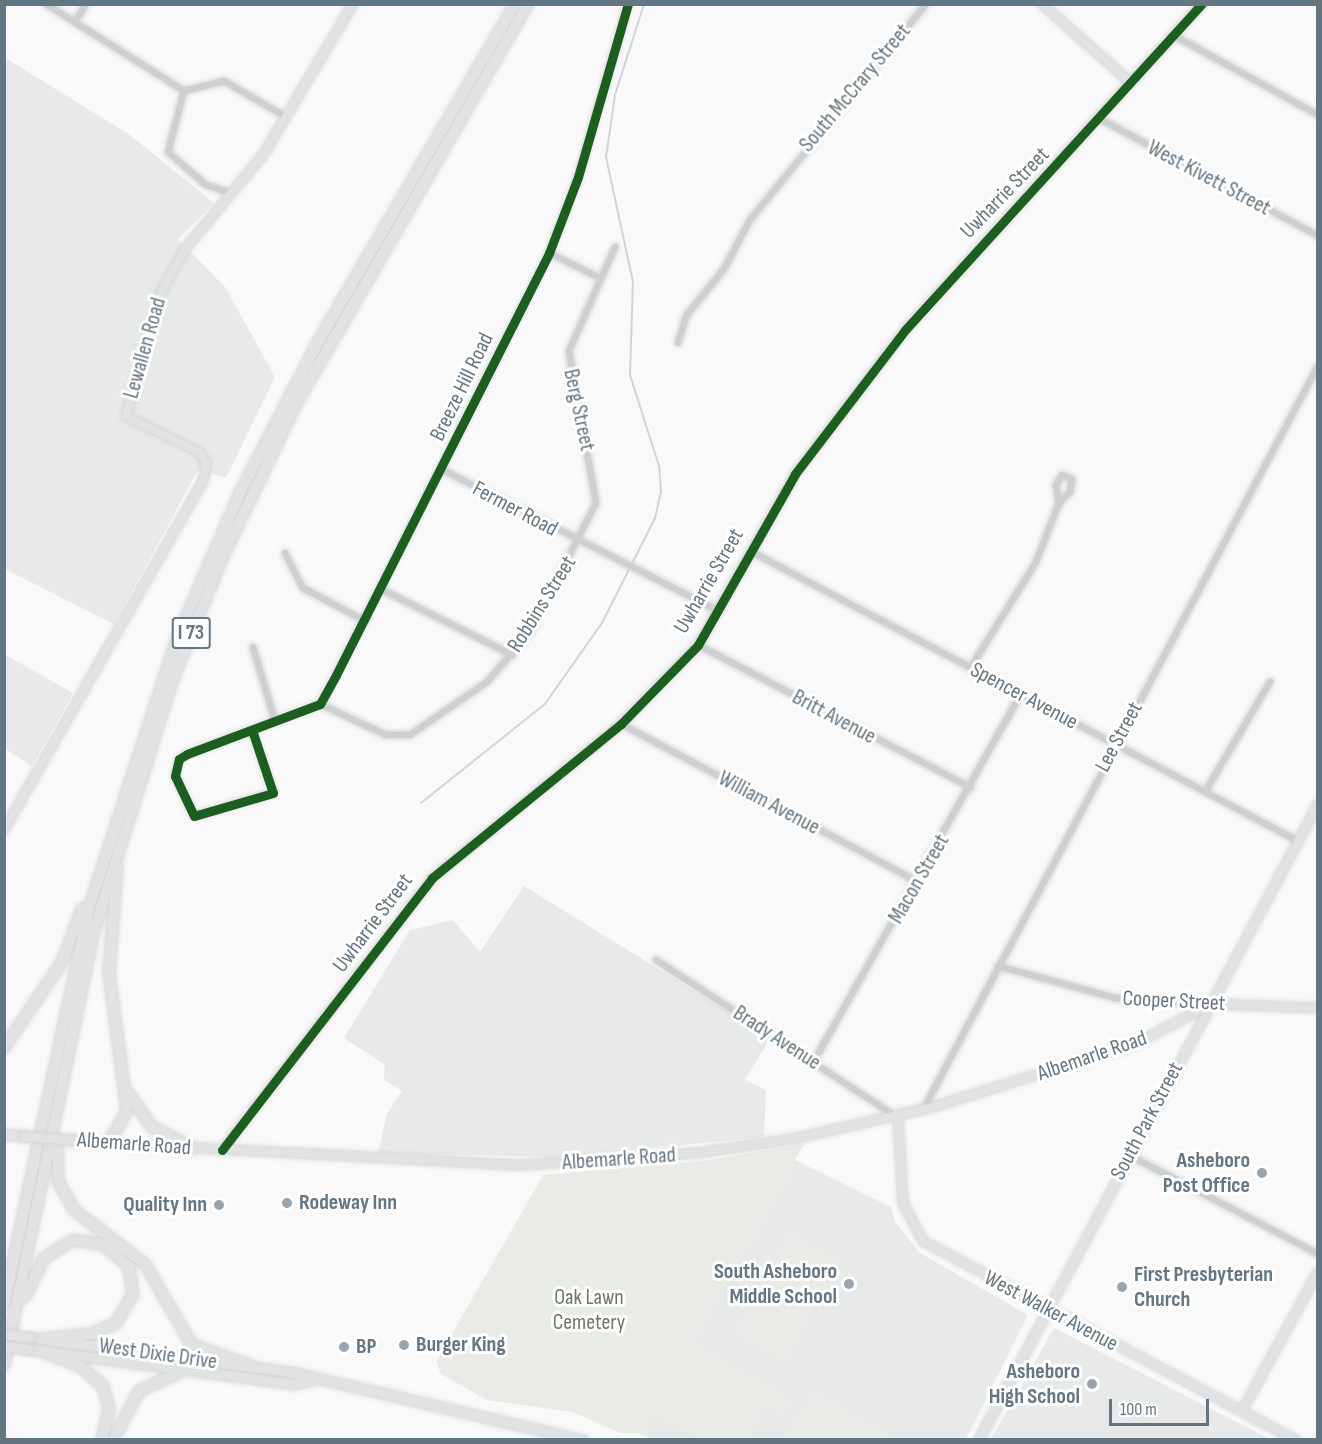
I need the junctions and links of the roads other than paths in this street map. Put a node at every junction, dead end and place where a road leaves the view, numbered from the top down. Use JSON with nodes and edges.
{"nodes":[{"id":1,"x":46,"y":4,"type":"edge"},
{"id":2,"x":86,"y":4,"type":"edge"},
{"id":3,"x":353,"y":4,"type":"edge"},
{"id":4,"x":515,"y":4,"type":"edge"},
{"id":5,"x":528,"y":4,"type":"edge"},
{"id":6,"x":628,"y":4,"type":"edge"},
{"id":7,"x":926,"y":4,"type":"edge"},
{"id":8,"x":1042,"y":4,"type":"edge"},
{"id":9,"x":1200,"y":5,"type":"edge"},
{"id":10,"x":75,"y":22,"type":"junction"},
{"id":11,"x":1173,"y":35,"type":"junction"},
{"id":12,"x":1130,"y":82,"type":"junction"},
{"id":13,"x":184,"y":91,"type":"junction"},
{"id":14,"x":1317,"y":115,"type":"edge"},
{"id":15,"x":286,"y":117,"type":"junction"},
{"id":16,"x":1100,"y":119,"type":"junction"},
{"id":17,"x":234,"y":195,"type":"junction"},
{"id":18,"x":1317,"y":236,"type":"edge"},
{"id":19,"x":615,"y":247,"type":"dead end"},
{"id":20,"x":549,"y":253,"type":"junction"},
{"id":21,"x":600,"y":278,"type":"junction"},
{"id":22,"x":678,"y":343,"type":"dead end"},
{"id":23,"x":1317,"y":366,"type":"edge"},
{"id":24,"x":443,"y":470,"type":"junction"},
{"id":25,"x":1059,"y":503,"type":"dead end"},
{"id":26,"x":579,"y":544,"type":"junction"},
{"id":27,"x":750,"y":551,"type":"junction"},
{"id":28,"x":285,"y":553,"type":"dead end"},
{"id":29,"x":381,"y":589,"type":"junction"},
{"id":30,"x":716,"y":610,"type":"junction"},
{"id":31,"x":365,"y":621,"type":"junction"},
{"id":32,"x":698,"y":645,"type":"junction"},
{"id":33,"x":253,"y":647,"type":"dead end"},
{"id":34,"x":512,"y":655,"type":"junction"},
{"id":35,"x":971,"y":667,"type":"junction"},
{"id":36,"x":1270,"y":682,"type":"dead end"},
{"id":37,"x":1021,"y":694,"type":"junction"},
{"id":38,"x":320,"y":704,"type":"junction"},
{"id":39,"x":275,"y":721,"type":"junction"},
{"id":40,"x":621,"y":724,"type":"junction"},
{"id":41,"x":252,"y":730,"type":"junction"},
{"id":42,"x":1115,"y":744,"type":"junction"},
{"id":43,"x":971,"y":788,"type":"junction"},
{"id":44,"x":1206,"y":792,"type":"junction"},
{"id":45,"x":1317,"y":804,"type":"edge"},
{"id":46,"x":123,"y":828,"type":"junction"},
{"id":47,"x":4,"y":830,"type":"edge"},
{"id":48,"x":1298,"y":841,"type":"junction"},
{"id":49,"x":105,"y":847,"type":"junction"},
{"id":50,"x":918,"y":882,"type":"junction"},
{"id":51,"x":656,"y":960,"type":"dead end"},
{"id":52,"x":998,"y":966,"type":"junction"},
{"id":53,"x":1210,"y":1004,"type":"junction"},
{"id":54,"x":1317,"y":1008,"type":"edge"},
{"id":55,"x":4,"y":1048,"type":"edge"},
{"id":56,"x":814,"y":1061,"type":"junction"},
{"id":57,"x":124,"y":1087,"type":"junction"},
{"id":58,"x":59,"y":1099,"type":"junction"},
{"id":59,"x":923,"y":1110,"type":"junction"},
{"id":60,"x":898,"y":1117,"type":"junction"},
{"id":61,"x":4,"y":1134,"type":"edge"},
{"id":62,"x":110,"y":1143,"type":"junction"},
{"id":63,"x":194,"y":1149,"type":"junction"},
{"id":64,"x":222,"y":1150,"type":"junction"},
{"id":65,"x":1129,"y":1154,"type":"junction"},
{"id":66,"x":1317,"y":1254,"type":"edge"},
{"id":67,"x":1317,"y":1272,"type":"edge"},
{"id":68,"x":4,"y":1304,"type":"edge"},
{"id":69,"x":1047,"y":1309,"type":"junction"},
{"id":70,"x":13,"y":1324,"type":"junction"},
{"id":71,"x":4,"y":1334,"type":"edge"},
{"id":72,"x":35,"y":1338,"type":"junction"},
{"id":73,"x":4,"y":1346,"type":"edge"},
{"id":74,"x":41,"y":1351,"type":"junction"},
{"id":75,"x":4,"y":1365,"type":"edge"},
{"id":76,"x":254,"y":1367,"type":"junction"},
{"id":77,"x":184,"y":1370,"type":"junction"},
{"id":78,"x":311,"y":1380,"type":"junction"},
{"id":79,"x":1242,"y":1411,"type":"junction"},
{"id":80,"x":102,"y":1440,"type":"edge"},
{"id":81,"x":113,"y":1440,"type":"edge"},
{"id":82,"x":583,"y":1440,"type":"edge"},
{"id":83,"x":980,"y":1440,"type":"edge"},
{"id":84,"x":1296,"y":1440,"type":"edge"}],
"edges":[{"from":1,"to":10,"type":"street"},
{"from":2,"to":10,"type":"street"},
{"from":3,"to":15,"type":"street","name":"Lewallen Road"},
{"from":4,"to":49,"type":"highway","number":"I 73"},
{"from":5,"to":46,"type":"highway","number":"I 73"},
{"from":6,"to":20,"type":"street","name":"Breeze Hill Road"},
{"from":7,"to":22,"type":"street","name":"South McCrary Street"},
{"from":8,"to":12,"type":"street"},
{"from":9,"to":11,"type":"street","name":"Uwharrie Street"},
{"from":10,"to":13,"type":"street"},
{"from":11,"to":12,"type":"street","name":"Uwharrie Street"},
{"from":11,"to":14,"type":"street"},
{"from":12,"to":16,"type":"street","name":"Uwharrie Street"},
{"from":13,"to":15,"type":"street"},
{"from":13,"to":17,"type":"street"},
{"from":15,"to":17,"type":"street","name":"Lewallen Road"},
{"from":16,"to":18,"type":"street","name":"West Kivett Street"},
{"from":16,"to":27,"type":"street","name":"Uwharrie Street"},
{"from":17,"to":47,"type":"street","name":"Lewallen Road"},
{"from":19,"to":21,"type":"street","name":"Berg Street"},
{"from":20,"to":21,"type":"street"},
{"from":20,"to":24,"type":"street","name":"Breeze Hill Road"},
{"from":21,"to":26,"type":"street","name":"Berg Street"},
{"from":23,"to":42,"type":"street","name":"Lee Street"},
{"from":24,"to":26,"type":"street","name":"Fermer Road"},
{"from":24,"to":29,"type":"street","name":"Breeze Hill Road"},
{"from":25,"to":35,"type":"street"},
{"from":26,"to":30,"type":"street","name":"Fermer Road"},
{"from":26,"to":34,"type":"street","name":"Robbins Street"},
{"from":27,"to":30,"type":"street","name":"Uwharrie Street"},
{"from":27,"to":35,"type":"street","name":"Spencer Avenue"},
{"from":28,"to":31,"type":"street"},
{"from":29,"to":31,"type":"street","name":"Breeze Hill Road"},
{"from":29,"to":34,"type":"street"},
{"from":30,"to":32,"type":"street","name":"Uwharrie Street"},
{"from":31,"to":38,"type":"street","name":"Breeze Hill Road"},
{"from":32,"to":40,"type":"street","name":"Uwharrie Street"},
{"from":32,"to":43,"type":"street","name":"Britt Avenue"},
{"from":33,"to":39,"type":"street"},
{"from":34,"to":38,"type":"street","name":"Robbins Street"},
{"from":35,"to":37,"type":"street","name":"Spencer Avenue"},
{"from":36,"to":44,"type":"street"},
{"from":37,"to":42,"type":"street","name":"Spencer Avenue"},
{"from":37,"to":43,"type":"street","name":"Macon Street"},
{"from":38,"to":39,"type":"street"},
{"from":39,"to":41,"type":"street"},
{"from":40,"to":50,"type":"street","name":"William Avenue"},
{"from":40,"to":64,"type":"street","name":"Uwharrie Street"},
{"from":41,"to":41,"type":"street"},
{"from":42,"to":44,"type":"street","name":"Spencer Avenue"},
{"from":42,"to":52,"type":"street","name":"Lee Street"},
{"from":43,"to":50,"type":"street","name":"Macon Street"},
{"from":44,"to":48,"type":"street","name":"Spencer Avenue"},
{"from":45,"to":48,"type":"street","name":"South Park Street"},
{"from":46,"to":57,"type":"highway"},
{"from":46,"to":58,"type":"highway","number":"I 73"},
{"from":48,"to":53,"type":"street","name":"South Park Street"},
{"from":49,"to":55,"type":"highway"},
{"from":49,"to":68,"type":"highway","number":"I 73"},
{"from":50,"to":56,"type":"street","name":"Macon Street"},
{"from":51,"to":56,"type":"street","name":"Brady Avenue"},
{"from":52,"to":53,"type":"street","name":"Cooper Street"},
{"from":52,"to":59,"type":"street","name":"Lee Street"},
{"from":53,"to":54,"type":"street","name":"Cooper Street"},
{"from":53,"to":59,"type":"street","name":"Albemarle Road"},
{"from":53,"to":65,"type":"street","name":"South Park Street"},
{"from":56,"to":60,"type":"street","name":"Brady Avenue"},
{"from":57,"to":62,"type":"highway"},
{"from":57,"to":63,"type":"highway"},
{"from":58,"to":70,"type":"highway","number":"I 73"},
{"from":58,"to":76,"type":"highway"},
{"from":59,"to":60,"type":"street","name":"Albemarle Road"},
{"from":60,"to":64,"type":"street","name":"Albemarle Road"},
{"from":60,"to":69,"type":"street","name":"West Walker Avenue"},
{"from":61,"to":62,"type":"main road","name":"Albemarle Road","bridge":true},
{"from":62,"to":63,"type":"street","name":"Albemarle Road"},
{"from":63,"to":64,"type":"street","name":"Albemarle Road"},
{"from":65,"to":66,"type":"street"},
{"from":65,"to":69,"type":"street","name":"South Park Street"},
{"from":67,"to":79,"type":"street"},
{"from":69,"to":79,"type":"street","name":"West Walker Avenue"},
{"from":69,"to":83,"type":"street","name":"South Park Street"},
{"from":70,"to":72,"type":"highway"},
{"from":70,"to":75,"type":"highway","number":"I 73"},
{"from":71,"to":72,"type":"main road","name":"West Dixie Drive","bridge":true},
{"from":72,"to":76,"type":"main road","name":"West Dixie Drive"},
{"from":73,"to":74,"type":"main road","name":"West Dixie Drive","bridge":true},
{"from":74,"to":77,"type":"main road","name":"West Dixie Drive"},
{"from":74,"to":80,"type":"highway"},
{"from":76,"to":78,"type":"main road","name":"West Dixie Drive"},
{"from":77,"to":78,"type":"main road","name":"West Dixie Drive"},
{"from":77,"to":81,"type":"highway"},
{"from":78,"to":82,"type":"main road","name":"West Dixie Drive"},
{"from":79,"to":84,"type":"street","name":"West Walker Avenue"}]}
